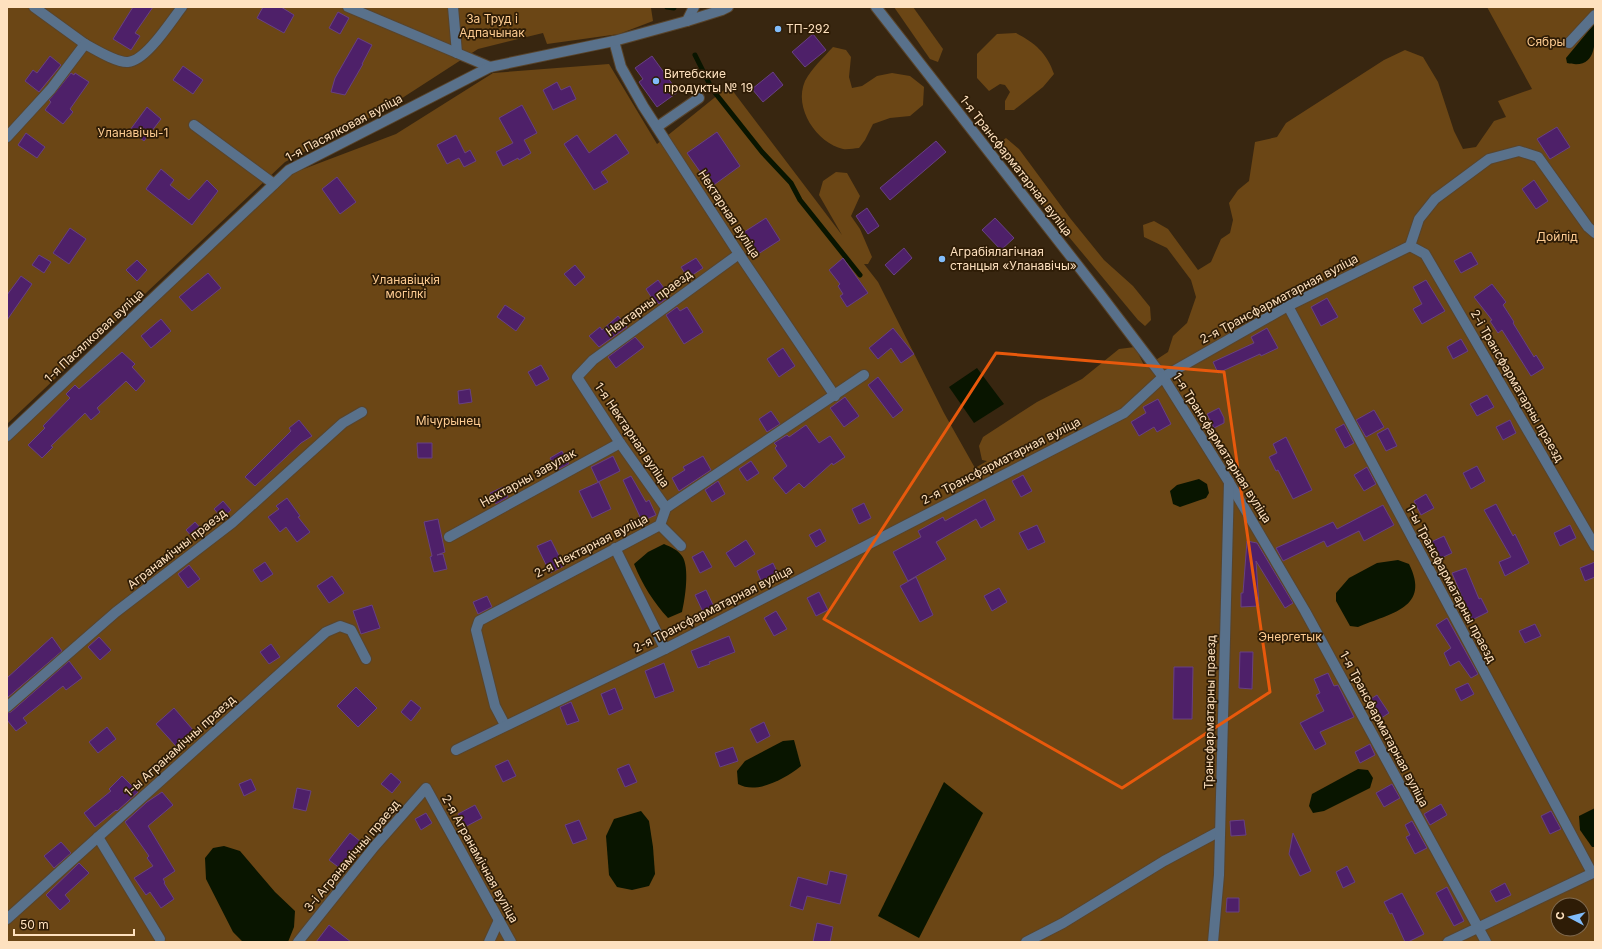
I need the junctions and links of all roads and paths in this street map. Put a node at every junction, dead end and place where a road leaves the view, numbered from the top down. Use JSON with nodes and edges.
{"nodes":[{"id":1,"x":34,"y":7,"type":"edge"},
{"id":2,"x":182,"y":7,"type":"edge"},
{"id":3,"x":348,"y":7,"type":"edge"},
{"id":4,"x":453,"y":7,"type":"edge"},
{"id":5,"x":694,"y":7,"type":"edge"},
{"id":6,"x":728,"y":7,"type":"edge"},
{"id":7,"x":876,"y":7,"type":"edge"},
{"id":8,"x":1595,"y":15,"type":"edge"},
{"id":9,"x":687,"y":21,"type":"junction"},
{"id":10,"x":614,"y":41,"type":"junction"},
{"id":11,"x":1569,"y":43,"type":"dead end"},
{"id":12,"x":85,"y":44,"type":"junction"},
{"id":13,"x":457,"y":53,"type":"junction"},
{"id":14,"x":490,"y":67,"type":"junction"},
{"id":15,"x":699,"y":98,"type":"dead end"},
{"id":16,"x":194,"y":125,"type":"dead end"},
{"id":17,"x":656,"y":127,"type":"junction"},
{"id":18,"x":7,"y":137,"type":"edge"},
{"id":19,"x":274,"y":184,"type":"junction"},
{"id":20,"x":1595,"y":233,"type":"edge"},
{"id":21,"x":1410,"y":246,"type":"junction"},
{"id":22,"x":739,"y":254,"type":"junction"},
{"id":23,"x":1288,"y":306,"type":"junction"},
{"id":24,"x":864,"y":375,"type":"dead end"},
{"id":25,"x":577,"y":377,"type":"joint"},
{"id":26,"x":1163,"y":377,"type":"junction"},
{"id":27,"x":835,"y":396,"type":"junction"},
{"id":28,"x":362,"y":412,"type":"dead end"},
{"id":29,"x":7,"y":436,"type":"edge"},
{"id":30,"x":620,"y":443,"type":"junction"},
{"id":31,"x":1229,"y":482,"type":"junction"},
{"id":32,"x":666,"y":508,"type":"junction"},
{"id":33,"x":660,"y":525,"type":"junction"},
{"id":34,"x":449,"y":537,"type":"dead end"},
{"id":35,"x":681,"y":546,"type":"dead end"},
{"id":36,"x":1595,"y":546,"type":"edge"},
{"id":37,"x":615,"y":548,"type":"junction"},
{"id":38,"x":664,"y":649,"type":"junction"},
{"id":39,"x":366,"y":659,"type":"dead end"},
{"id":40,"x":7,"y":707,"type":"edge"},
{"id":41,"x":505,"y":724,"type":"junction"},
{"id":42,"x":456,"y":750,"type":"dead end"},
{"id":43,"x":426,"y":788,"type":"joint"},
{"id":44,"x":1220,"y":831,"type":"junction"},
{"id":45,"x":98,"y":838,"type":"junction"},
{"id":46,"x":1594,"y":872,"type":"edge"},
{"id":47,"x":7,"y":919,"type":"edge"},
{"id":48,"x":499,"y":920,"type":"junction"},
{"id":49,"x":1477,"y":927,"type":"junction"},
{"id":50,"x":160,"y":940,"type":"dead end"},
{"id":51,"x":298,"y":942,"type":"edge"},
{"id":52,"x":489,"y":942,"type":"edge"},
{"id":53,"x":511,"y":942,"type":"edge"},
{"id":54,"x":1026,"y":942,"type":"edge"},
{"id":55,"x":1212,"y":942,"type":"edge"},
{"id":56,"x":1448,"y":942,"type":"edge"},
{"id":57,"x":1486,"y":942,"type":"edge"}],
"edges":[{"from":1,"to":12,"type":"street"},
{"from":2,"to":12,"type":"street"},
{"from":3,"to":13,"type":"street"},
{"from":4,"to":13,"type":"street"},
{"from":5,"to":9,"type":"street"},
{"from":6,"to":9,"type":"street","name":"1-я Пасялковая вуліца"},
{"from":7,"to":26,"type":"street","name":"1-я Трансфарматарная вуліца"},
{"from":8,"to":11,"type":"street"},
{"from":9,"to":10,"type":"street","name":"1-я Пасялковая вуліца"},
{"from":10,"to":14,"type":"street","name":"1-я Пасялковая вуліца"},
{"from":10,"to":17,"type":"street","name":"Нектарная вуліца"},
{"from":12,"to":18,"type":"street"},
{"from":13,"to":14,"type":"street"},
{"from":14,"to":19,"type":"street","name":"1-я Пасялковая вуліца"},
{"from":15,"to":17,"type":"street"},
{"from":16,"to":19,"type":"street"},
{"from":17,"to":22,"type":"street","name":"Нектарная вуліца"},
{"from":19,"to":29,"type":"street","name":"1-я Пасялковая вуліца"},
{"from":20,"to":21,"type":"street"},
{"from":21,"to":23,"type":"street","name":"2-я Трансфарматарная вуліца"},
{"from":21,"to":36,"type":"street","name":"2-і Трансфарматарны праезд"},
{"from":22,"to":25,"type":"street","name":"Нектарны праезд"},
{"from":22,"to":27,"type":"street","name":"Нектарная вуліца"},
{"from":23,"to":26,"type":"street","name":"2-я Трансфарматарная вуліца"},
{"from":23,"to":46,"type":"street","name":"1-ы Трансфарматарны праезд"},
{"from":24,"to":27,"type":"street"},
{"from":25,"to":30,"type":"street","name":"1-я Нектарная вуліца"},
{"from":26,"to":31,"type":"street","name":"1-я Трансфарматарная вуліца"},
{"from":26,"to":38,"type":"street","name":"2-я Трансфарматарная вуліца"},
{"from":27,"to":32,"type":"street"},
{"from":28,"to":40,"type":"street","name":"Агранамічны праезд"},
{"from":30,"to":32,"type":"street","name":"1-я Нектарная вуліца"},
{"from":30,"to":34,"type":"street","name":"Нектарны завулак"},
{"from":31,"to":44,"type":"street","name":"Трансфарматарны праезд"},
{"from":31,"to":49,"type":"street","name":"1-я Трансфарматарная вуліца"},
{"from":32,"to":33,"type":"street","name":"2-я Нектарная вуліца"},
{"from":33,"to":35,"type":"street"},
{"from":33,"to":37,"type":"street","name":"2-я Нектарная вуліца"},
{"from":37,"to":38,"type":"street"},
{"from":37,"to":41,"type":"street","name":"2-я Нектарная вуліца"},
{"from":38,"to":41,"type":"street","name":"2-я Трансфарматарная вуліца"},
{"from":39,"to":45,"type":"street","name":"1-ы Агранамічны праезд"},
{"from":41,"to":42,"type":"street","name":"2-я Трансфарматарная вуліца"},
{"from":43,"to":48,"type":"street","name":"2-я Агранамічная вуліца"},
{"from":43,"to":51,"type":"street","name":"3-і Агранамічны праезд"},
{"from":44,"to":54,"type":"street"},
{"from":44,"to":55,"type":"street","name":"Трансфарматарны праезд"},
{"from":45,"to":47,"type":"street","name":"1-ы Агранамічны праезд"},
{"from":45,"to":50,"type":"street"},
{"from":46,"to":49,"type":"street"},
{"from":48,"to":52,"type":"street"},
{"from":48,"to":53,"type":"street","name":"2-я Агранамічная вуліца"},
{"from":49,"to":56,"type":"street"},
{"from":49,"to":57,"type":"street","name":"1-я Трансфарматарная вуліца"}]}
